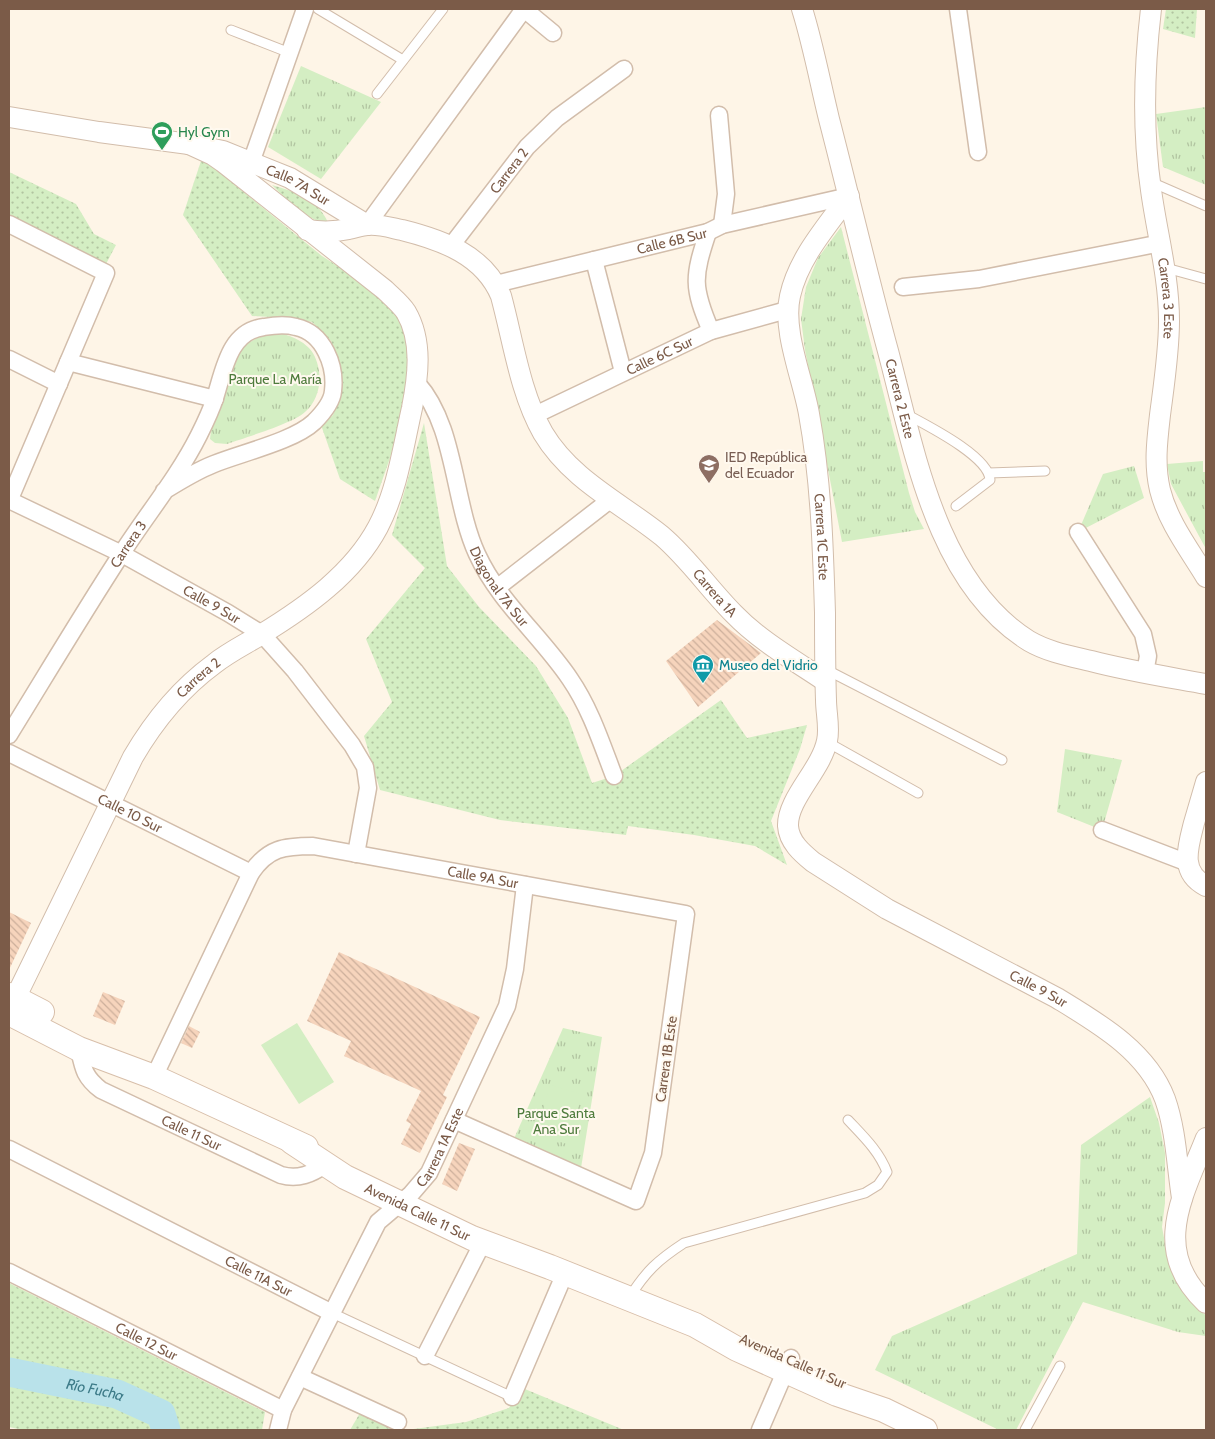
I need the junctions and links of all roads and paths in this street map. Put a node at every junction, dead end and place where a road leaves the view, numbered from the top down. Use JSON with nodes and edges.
{"nodes":[{"id":1,"x":305,"y":9,"type":"edge"},
{"id":2,"x":318,"y":9,"type":"edge"},
{"id":3,"x":443,"y":9,"type":"edge"},
{"id":4,"x":524,"y":9,"type":"edge"},
{"id":5,"x":803,"y":9,"type":"edge"},
{"id":6,"x":958,"y":9,"type":"edge"},
{"id":7,"x":1151,"y":9,"type":"edge"},
{"id":8,"x":231,"y":30,"type":"dead end"},
{"id":9,"x":553,"y":33,"type":"dead end"},
{"id":10,"x":290,"y":53,"type":"junction"},
{"id":11,"x":403,"y":60,"type":"junction"},
{"id":12,"x":624,"y":68,"type":"dead end"},
{"id":13,"x":376,"y":94,"type":"dead end"},
{"id":14,"x":719,"y":115,"type":"dead end"},
{"id":15,"x":9,"y":117,"type":"edge"},
{"id":16,"x":978,"y":152,"type":"dead end"},
{"id":17,"x":248,"y":170,"type":"junction"},
{"id":18,"x":1150,"y":182,"type":"junction"},
{"id":19,"x":849,"y":196,"type":"junction"},
{"id":20,"x":324,"y":198,"type":"junction"},
{"id":21,"x":1206,"y":206,"type":"edge"},
{"id":22,"x":9,"y":224,"type":"edge"},
{"id":23,"x":368,"y":224,"type":"junction"},
{"id":24,"x":715,"y":228,"type":"junction"},
{"id":25,"x":307,"y":230,"type":"junction"},
{"id":26,"x":338,"y":231,"type":"junction"},
{"id":27,"x":1161,"y":242,"type":"junction"},
{"id":28,"x":451,"y":246,"type":"junction"},
{"id":29,"x":594,"y":260,"type":"junction"},
{"id":30,"x":1166,"y":268,"type":"junction"},
{"id":31,"x":364,"y":275,"type":"junction"},
{"id":32,"x":1206,"y":279,"type":"edge"},
{"id":33,"x":496,"y":284,"type":"junction"},
{"id":34,"x":903,"y":287,"type":"dead end"},
{"id":35,"x":787,"y":310,"type":"junction"},
{"id":36,"x":712,"y":331,"type":"junction"},
{"id":37,"x":9,"y":359,"type":"edge"},
{"id":38,"x":68,"y":362,"type":"junction"},
{"id":39,"x":622,"y":372,"type":"junction"},
{"id":40,"x":417,"y":383,"type":"junction"},
{"id":41,"x":59,"y":384,"type":"junction"},
{"id":42,"x":215,"y":399,"type":"junction"},
{"id":43,"x":904,"y":413,"type":"junction"},
{"id":44,"x":535,"y":415,"type":"junction"},
{"id":45,"x":1044,"y":471,"type":"dead end"},
{"id":46,"x":989,"y":473,"type":"junction"},
{"id":47,"x":164,"y":491,"type":"junction"},
{"id":48,"x":610,"y":500,"type":"junction"},
{"id":49,"x":9,"y":501,"type":"edge"},
{"id":50,"x":956,"y":506,"type":"dead end"},
{"id":51,"x":1078,"y":532,"type":"dead end"},
{"id":52,"x":122,"y":554,"type":"junction"},
{"id":53,"x":1206,"y":577,"type":"edge"},
{"id":54,"x":498,"y":588,"type":"junction"},
{"id":55,"x":262,"y":634,"type":"junction"},
{"id":56,"x":1145,"y":673,"type":"junction"},
{"id":57,"x":825,"y":675,"type":"junction"},
{"id":58,"x":1206,"y":684,"type":"edge"},
{"id":59,"x":9,"y":736,"type":"edge"},
{"id":60,"x":827,"y":742,"type":"junction"},
{"id":61,"x":9,"y":753,"type":"edge"},
{"id":62,"x":1002,"y":760,"type":"dead end"},
{"id":63,"x":614,"y":776,"type":"dead end"},
{"id":64,"x":1206,"y":782,"type":"edge"},
{"id":65,"x":918,"y":793,"type":"dead end"},
{"id":66,"x":110,"y":804,"type":"junction"},
{"id":67,"x":1102,"y":830,"type":"dead end"},
{"id":68,"x":356,"y":854,"type":"junction"},
{"id":69,"x":803,"y":854,"type":"joint"},
{"id":70,"x":1188,"y":863,"type":"junction"},
{"id":71,"x":250,"y":873,"type":"junction"},
{"id":72,"x":525,"y":885,"type":"junction"},
{"id":73,"x":1206,"y":886,"type":"edge"},
{"id":74,"x":686,"y":914,"type":"joint"},
{"id":75,"x":10,"y":1005,"type":"edge"},
{"id":76,"x":79,"y":1048,"type":"junction"},
{"id":77,"x":154,"y":1077,"type":"junction"},
{"id":78,"x":454,"y":1120,"type":"junction"},
{"id":79,"x":848,"y":1120,"type":"dead end"},
{"id":80,"x":292,"y":1142,"type":"junction"},
{"id":81,"x":9,"y":1149,"type":"edge"},
{"id":82,"x":1204,"y":1150,"type":"edge"},
{"id":83,"x":326,"y":1164,"type":"junction"},
{"id":84,"x":405,"y":1198,"type":"junction"},
{"id":85,"x":1182,"y":1198,"type":"junction"},
{"id":86,"x":482,"y":1242,"type":"junction"},
{"id":87,"x":557,"y":1270,"type":"junction"},
{"id":88,"x":9,"y":1272,"type":"edge"},
{"id":89,"x":629,"y":1299,"type":"junction"},
{"id":90,"x":1206,"y":1303,"type":"edge"},
{"id":91,"x":332,"y":1313,"type":"junction"},
{"id":92,"x":425,"y":1356,"type":"junction"},
{"id":93,"x":788,"y":1364,"type":"junction"},
{"id":94,"x":1060,"y":1366,"type":"dead end"},
{"id":95,"x":300,"y":1376,"type":"junction"},
{"id":96,"x":512,"y":1397,"type":"joint"},
{"id":97,"x":283,"y":1410,"type":"junction"},
{"id":98,"x":398,"y":1422,"type":"dead end"},
{"id":99,"x":278,"y":1430,"type":"edge"},
{"id":100,"x":760,"y":1430,"type":"edge"},
{"id":101,"x":926,"y":1430,"type":"edge"},
{"id":102,"x":1025,"y":1430,"type":"edge"}],
"edges":[{"from":1,"to":10,"type":"street"},
{"from":2,"to":11,"type":"lane"},
{"from":3,"to":11,"type":"lane"},
{"from":4,"to":9,"type":"street"},
{"from":4,"to":23,"type":"street"},
{"from":5,"to":19,"type":"street","name":"Carrera 2 Este"},
{"from":6,"to":16,"type":"street"},
{"from":7,"to":18,"type":"street","name":"Carrera 3 Este"},
{"from":8,"to":10,"type":"lane"},
{"from":10,"to":17,"type":"street"},
{"from":11,"to":13,"type":"lane"},
{"from":12,"to":28,"type":"street","name":"Carrera 2"},
{"from":14,"to":24,"type":"street"},
{"from":15,"to":17,"type":"street","name":"Calle 7A Sur"},
{"from":17,"to":20,"type":"street","name":"Calle 7A Sur"},
{"from":17,"to":25,"type":"street","name":"Calle 7A Sur"},
{"from":18,"to":21,"type":"lane"},
{"from":18,"to":27,"type":"street","name":"Carrera 3 Este"},
{"from":19,"to":24,"type":"street","name":"Calle 6B Sur"},
{"from":19,"to":35,"type":"street","name":"Carrera 1C Este"},
{"from":19,"to":43,"type":"street","name":"Carrera 2 Este"},
{"from":20,"to":23,"type":"street"},
{"from":20,"to":26,"type":"street","name":"Calle 7A Sur"},
{"from":22,"to":38,"type":"street"},
{"from":23,"to":26,"type":"street"},
{"from":23,"to":28,"type":"street"},
{"from":24,"to":29,"type":"street","name":"Calle 6B Sur"},
{"from":24,"to":36,"type":"street"},
{"from":25,"to":26,"type":"street"},
{"from":25,"to":31,"type":"street","name":"Calle 7A Sur"},
{"from":26,"to":31,"type":"street","name":"Calle 7A Sur"},
{"from":27,"to":30,"type":"street","name":"Carrera 3 Este"},
{"from":27,"to":34,"type":"street"},
{"from":28,"to":33,"type":"street"},
{"from":29,"to":33,"type":"street","name":"Calle 6B Sur"},
{"from":29,"to":39,"type":"street"},
{"from":30,"to":32,"type":"lane"},
{"from":30,"to":53,"type":"street","name":"Carrera 3 Este"},
{"from":31,"to":40,"type":"street","name":"Calle 7A Sur"},
{"from":33,"to":44,"type":"street","name":"Carrera 1A"},
{"from":35,"to":36,"type":"street","name":"Calle 6C Sur"},
{"from":35,"to":57,"type":"street","name":"Carrera 1C Este"},
{"from":36,"to":39,"type":"street","name":"Calle 6C Sur"},
{"from":37,"to":41,"type":"street"},
{"from":38,"to":41,"type":"street"},
{"from":38,"to":42,"type":"street"},
{"from":39,"to":44,"type":"street","name":"Calle 6C Sur"},
{"from":40,"to":54,"type":"street","name":"Diagonal 7A Sur"},
{"from":40,"to":55,"type":"street","name":"Carrera 2"},
{"from":41,"to":49,"type":"street"},
{"from":42,"to":47,"type":"street","name":"Carrera 3"},
{"from":42,"to":47,"type":"street","name":"Carrera 3"},
{"from":43,"to":46,"type":"lane"},
{"from":43,"to":56,"type":"street","name":"Carrera 2 Este"},
{"from":44,"to":48,"type":"street","name":"Carrera 1A"},
{"from":45,"to":46,"type":"lane"},
{"from":46,"to":50,"type":"lane"},
{"from":47,"to":52,"type":"street","name":"Carrera 3"},
{"from":48,"to":54,"type":"street"},
{"from":48,"to":57,"type":"street","name":"Carrera 1A"},
{"from":49,"to":52,"type":"street","name":"Calle 9 Sur"},
{"from":51,"to":56,"type":"street"},
{"from":52,"to":55,"type":"street","name":"Calle 9 Sur"},
{"from":52,"to":59,"type":"street","name":"Carrera 3"},
{"from":54,"to":63,"type":"street","name":"Diagonal 7A Sur"},
{"from":55,"to":66,"type":"street","name":"Carrera 2"},
{"from":55,"to":68,"type":"street","name":"Calle 9 Sur"},
{"from":56,"to":58,"type":"street","name":"Carrera 2 Este"},
{"from":57,"to":60,"type":"street","name":"Carrera 1C Este"},
{"from":57,"to":62,"type":"lane"},
{"from":60,"to":65,"type":"lane"},
{"from":60,"to":69,"type":"street","name":"Carrera 1C Este"},
{"from":61,"to":66,"type":"street","name":"Calle 10 Sur"},
{"from":64,"to":70,"type":"street"},
{"from":66,"to":71,"type":"street","name":"Calle 10 Sur"},
{"from":66,"to":75,"type":"street","name":"Carrera 2"},
{"from":67,"to":70,"type":"street"},
{"from":68,"to":71,"type":"street","name":"Calle 9A Sur"},
{"from":68,"to":72,"type":"street","name":"Calle 9A Sur"},
{"from":69,"to":85,"type":"street","name":"Calle 9 Sur"},
{"from":70,"to":73,"type":"street"},
{"from":71,"to":77,"type":"street"},
{"from":72,"to":74,"type":"street","name":"Calle 9A Sur"},
{"from":72,"to":78,"type":"street","name":"Carrera 1A Este"},
{"from":74,"to":78,"type":"street","name":"Carrera 1B Este"},
{"from":75,"to":76,"type":"main road","name":"Avenida Calle 11 Sur"},
{"from":75,"to":77,"type":"main road","name":"Avenida Calle 11 Sur"},
{"from":76,"to":77,"type":"main road","name":"Avenida Calle 11 Sur"},
{"from":76,"to":83,"type":"street","name":"Calle 11 Sur"},
{"from":77,"to":80,"type":"main road","name":"Avenida Calle 11 Sur"},
{"from":78,"to":84,"type":"street","name":"Carrera 1A Este"},
{"from":79,"to":89,"type":"lane"},
{"from":80,"to":83,"type":"main road","name":"Avenida Calle 11 Sur"},
{"from":80,"to":84,"type":"main road","name":"Avenida Calle 11 Sur"},
{"from":81,"to":91,"type":"street","name":"Calle 11A Sur"},
{"from":82,"to":85,"type":"street"},
{"from":83,"to":84,"type":"main road","name":"Avenida Calle 11 Sur"},
{"from":84,"to":86,"type":"main road","name":"Avenida Calle 11 Sur"},
{"from":84,"to":87,"type":"main road","name":"Avenida Calle 11 Sur"},
{"from":84,"to":91,"type":"street","name":"Carrera 1A Este"},
{"from":85,"to":90,"type":"street"},
{"from":86,"to":87,"type":"main road","name":"Avenida Calle 11 Sur"},
{"from":86,"to":92,"type":"street"},
{"from":87,"to":89,"type":"main road","name":"Avenida Calle 11 Sur"},
{"from":87,"to":96,"type":"street"},
{"from":88,"to":97,"type":"street","name":"Calle 12 Sur"},
{"from":89,"to":93,"type":"main road","name":"Avenida Calle 11 Sur"},
{"from":91,"to":92,"type":"lane","name":"Calle 11A Sur"},
{"from":91,"to":95,"type":"street","name":"Carrera 1A Este"},
{"from":92,"to":96,"type":"lane","name":"Calle 11A Sur"},
{"from":93,"to":100,"type":"street"},
{"from":93,"to":101,"type":"main road","name":"Avenida Calle 11 Sur"},
{"from":94,"to":102,"type":"lane"},
{"from":95,"to":97,"type":"street","name":"Carrera 1A Este"},
{"from":95,"to":98,"type":"street"},
{"from":97,"to":99,"type":"street","name":"Carrera 1A Este"}]}
